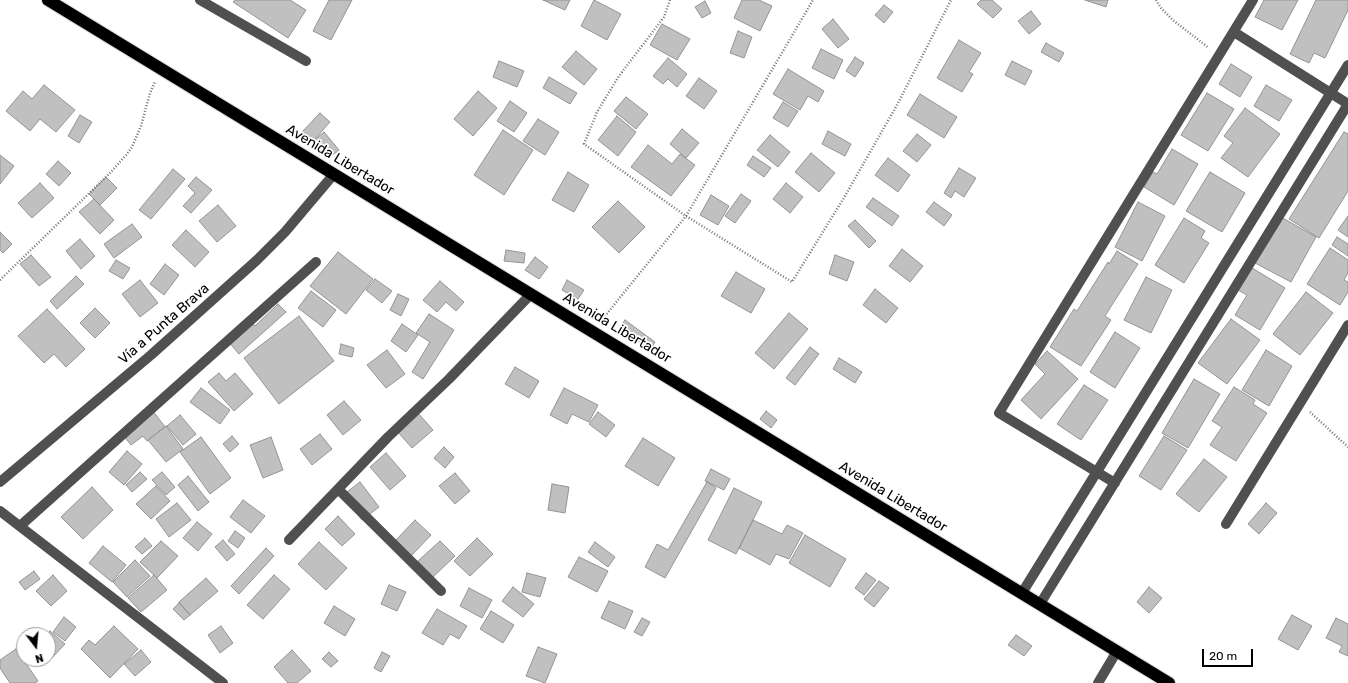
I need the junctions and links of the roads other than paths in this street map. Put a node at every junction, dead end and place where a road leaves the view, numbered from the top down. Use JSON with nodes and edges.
{"nodes":[{"id":1,"x":200,"y":0,"type":"edge"},
{"id":2,"x":1253,"y":0,"type":"edge"},
{"id":3,"x":52,"y":1,"type":"edge"},
{"id":4,"x":1234,"y":32,"type":"junction"},
{"id":5,"x":306,"y":61,"type":"dead end"},
{"id":6,"x":1348,"y":65,"type":"edge"},
{"id":7,"x":1331,"y":93,"type":"junction"},
{"id":8,"x":1348,"y":104,"type":"edge"},
{"id":9,"x":334,"y":174,"type":"junction"},
{"id":10,"x":316,"y":262,"type":"dead end"},
{"id":11,"x":531,"y":294,"type":"junction"},
{"id":12,"x":1348,"y":325,"type":"edge"},
{"id":13,"x":1097,"y":472,"type":"junction"},
{"id":14,"x":0,"y":482,"type":"edge"},
{"id":15,"x":1114,"y":483,"type":"junction"},
{"id":16,"x":338,"y":489,"type":"junction"},
{"id":17,"x":0,"y":510,"type":"edge"},
{"id":18,"x":1226,"y":524,"type":"dead end"},
{"id":19,"x":20,"y":526,"type":"junction"},
{"id":20,"x":288,"y":540,"type":"dead end"},
{"id":21,"x":442,"y":591,"type":"dead end"},
{"id":22,"x":1022,"y":593,"type":"junction"},
{"id":23,"x":1040,"y":604,"type":"junction"},
{"id":24,"x":1117,"y":651,"type":"junction"},
{"id":25,"x":223,"y":683,"type":"edge"},
{"id":26,"x":1098,"y":683,"type":"edge"},
{"id":27,"x":1168,"y":683,"type":"edge"}],
"edges":[{"from":1,"to":5,"type":"street"},
{"from":2,"to":4,"type":"street"},
{"from":3,"to":9,"type":"highway","name":"Avenida Libertador"},
{"from":4,"to":7,"type":"street"},
{"from":4,"to":13,"type":"street"},
{"from":6,"to":7,"type":"street"},
{"from":7,"to":8,"type":"street"},
{"from":7,"to":13,"type":"street"},
{"from":8,"to":15,"type":"street"},
{"from":9,"to":11,"type":"highway","name":"Avenida Libertador"},
{"from":9,"to":14,"type":"street","name":"Vía a Punta Brava"},
{"from":10,"to":19,"type":"street"},
{"from":11,"to":16,"type":"street"},
{"from":11,"to":22,"type":"highway","name":"Avenida Libertador"},
{"from":12,"to":18,"type":"street"},
{"from":13,"to":15,"type":"street"},
{"from":13,"to":22,"type":"street"},
{"from":15,"to":23,"type":"street"},
{"from":16,"to":20,"type":"street"},
{"from":16,"to":21,"type":"street"},
{"from":17,"to":19,"type":"street"},
{"from":19,"to":25,"type":"street"},
{"from":22,"to":23,"type":"highway","name":"Avenida Libertador"},
{"from":23,"to":24,"type":"highway","name":"Avenida Libertador"},
{"from":24,"to":26,"type":"street"},
{"from":24,"to":27,"type":"highway","name":"Avenida Libertador"}]}
